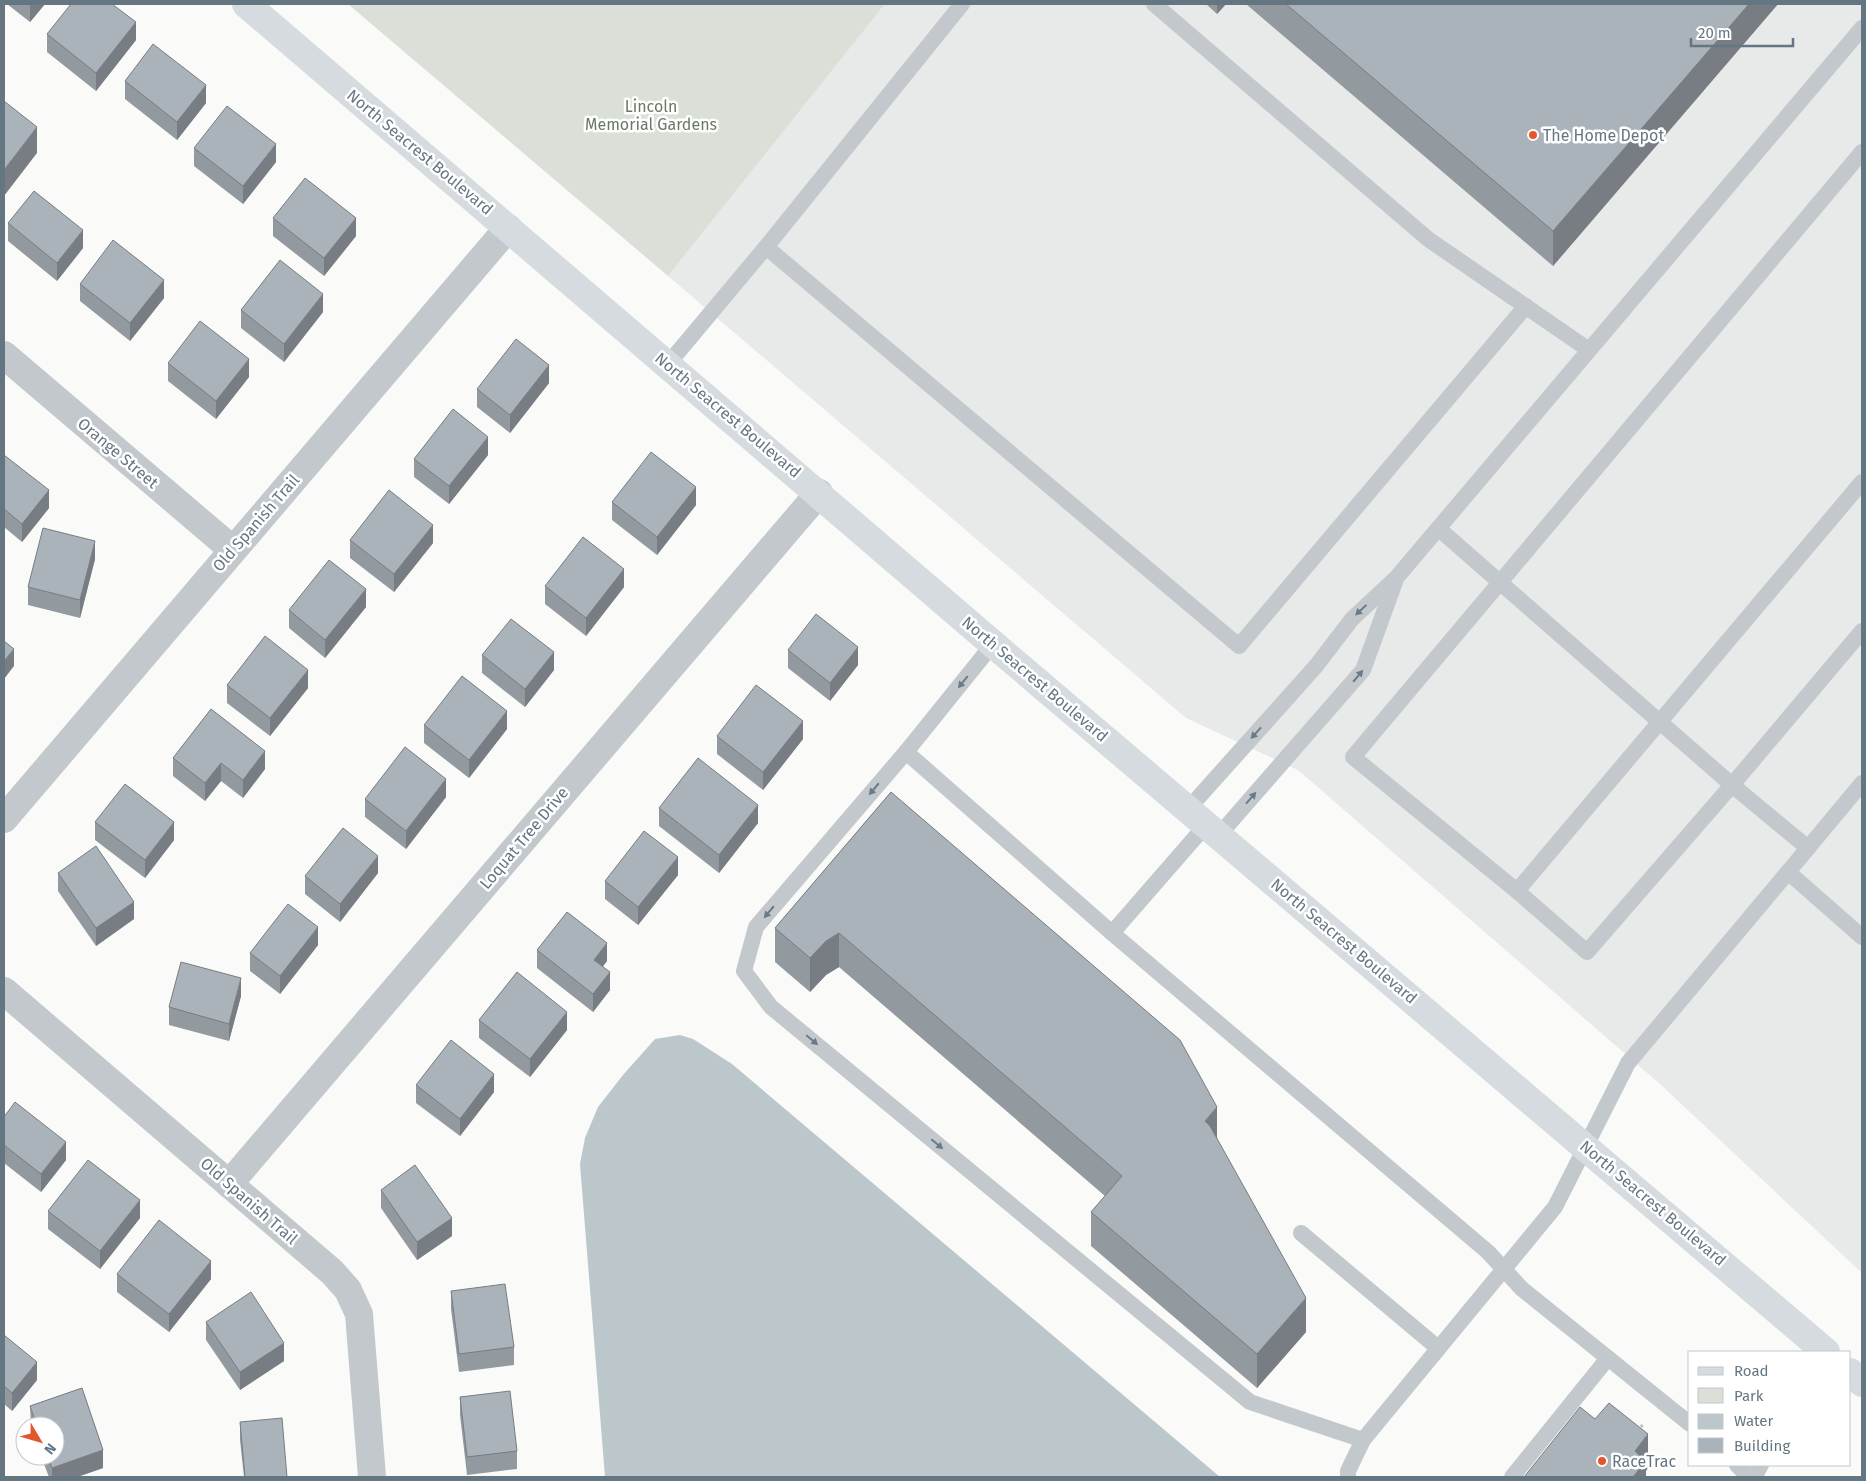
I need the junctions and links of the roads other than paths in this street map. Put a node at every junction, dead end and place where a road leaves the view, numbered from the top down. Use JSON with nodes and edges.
{"nodes":[{"id":1,"x":246,"y":4,"type":"edge"},
{"id":2,"x":962,"y":4,"type":"edge"},
{"id":3,"x":1154,"y":4,"type":"edge"},
{"id":4,"x":1862,"y":28,"type":"edge"},
{"id":5,"x":1862,"y":152,"type":"edge"},
{"id":6,"x":508,"y":228,"type":"junction"},
{"id":7,"x":766,"y":247,"type":"junction"},
{"id":8,"x":1526,"y":306,"type":"junction"},
{"id":9,"x":1590,"y":350,"type":"junction"},
{"id":10,"x":4,"y":355,"type":"edge"},
{"id":11,"x":668,"y":364,"type":"junction"},
{"id":12,"x":1862,"y":482,"type":"edge"},
{"id":13,"x":819,"y":493,"type":"junction"},
{"id":14,"x":1439,"y":529,"type":"junction"},
{"id":15,"x":233,"y":550,"type":"junction"},
{"id":16,"x":1397,"y":577,"type":"junction"},
{"id":17,"x":1500,"y":582,"type":"junction"},
{"id":18,"x":1862,"y":631,"type":"edge"},
{"id":19,"x":993,"y":644,"type":"junction"},
{"id":20,"x":1660,"y":722,"type":"junction"},
{"id":21,"x":906,"y":752,"type":"junction"},
{"id":22,"x":1862,"y":783,"type":"edge"},
{"id":23,"x":1732,"y":785,"type":"junction"},
{"id":24,"x":4,"y":819,"type":"edge"},
{"id":25,"x":1204,"y":823,"type":"junction"},
{"id":26,"x":1808,"y":848,"type":"junction"},
{"id":27,"x":1788,"y":872,"type":"junction"},
{"id":28,"x":1518,"y":891,"type":"junction"},
{"id":29,"x":1112,"y":933,"type":"junction"},
{"id":30,"x":1862,"y":937,"type":"edge"},
{"id":31,"x":4,"y":991,"type":"edge"},
{"id":32,"x":1586,"y":1146,"type":"junction"},
{"id":33,"x":229,"y":1184,"type":"junction"},
{"id":34,"x":1301,"y":1233,"type":"dead end"},
{"id":35,"x":1503,"y":1268,"type":"junction"},
{"id":36,"x":1438,"y":1348,"type":"junction"},
{"id":37,"x":1817,"y":1349,"type":"edge"},
{"id":38,"x":1608,"y":1358,"type":"junction"},
{"id":39,"x":1851,"y":1373,"type":"edge"},
{"id":40,"x":1862,"y":1383,"type":"edge"},
{"id":41,"x":1688,"y":1422,"type":"edge"},
{"id":42,"x":1363,"y":1440,"type":"junction"},
{"id":43,"x":1738,"y":1466,"type":"edge"},
{"id":44,"x":1760,"y":1466,"type":"edge"},
{"id":45,"x":372,"y":1477,"type":"edge"},
{"id":46,"x":1348,"y":1477,"type":"edge"},
{"id":47,"x":1512,"y":1477,"type":"edge"},
{"id":48,"x":1749,"y":1477,"type":"edge"},
{"id":49,"x":1754,"y":1477,"type":"edge"}],
"edges":[{"from":1,"to":6,"type":"street","name":"North Seacrest Boulevard"},
{"from":2,"to":7,"type":"lane"},
{"from":3,"to":8,"type":"lane"},
{"from":4,"to":9,"type":"lane"},
{"from":5,"to":17,"type":"lane"},
{"from":6,"to":11,"type":"street","name":"North Seacrest Boulevard"},
{"from":6,"to":15,"type":"street","name":"Old Spanish Trail"},
{"from":7,"to":8,"type":"lane"},
{"from":7,"to":11,"type":"lane"},
{"from":8,"to":9,"type":"lane"},
{"from":9,"to":14,"type":"lane"},
{"from":10,"to":15,"type":"street","name":"Orange Street"},
{"from":11,"to":13,"type":"street","name":"North Seacrest Boulevard"},
{"from":12,"to":20,"type":"lane"},
{"from":13,"to":19,"type":"street","name":"North Seacrest Boulevard"},
{"from":13,"to":33,"type":"street","name":"Loquat Tree Drive"},
{"from":14,"to":16,"type":"lane"},
{"from":14,"to":17,"type":"lane"},
{"from":15,"to":24,"type":"street","name":"Old Spanish Trail"},
{"from":16,"to":25,"type":"lane","one_way":true},
{"from":25,"to":16,"type":"lane","one_way":true},
{"from":17,"to":20,"type":"lane"},
{"from":17,"to":28,"type":"lane"},
{"from":18,"to":23,"type":"lane"},
{"from":19,"to":21,"type":"lane","one_way":true},
{"from":19,"to":25,"type":"street","name":"North Seacrest Boulevard"},
{"from":20,"to":23,"type":"lane"},
{"from":20,"to":28,"type":"lane"},
{"from":21,"to":29,"type":"lane"},
{"from":21,"to":42,"type":"lane","one_way":true},
{"from":22,"to":26,"type":"lane"},
{"from":23,"to":26,"type":"lane"},
{"from":23,"to":28,"type":"lane"},
{"from":25,"to":29,"type":"lane"},
{"from":25,"to":32,"type":"street","name":"North Seacrest Boulevard"},
{"from":26,"to":27,"type":"lane"},
{"from":27,"to":30,"type":"lane"},
{"from":27,"to":32,"type":"lane"},
{"from":29,"to":35,"type":"lane"},
{"from":31,"to":33,"type":"street","name":"Old Spanish Trail"},
{"from":32,"to":35,"type":"lane"},
{"from":32,"to":37,"type":"street","name":"North Seacrest Boulevard"},
{"from":33,"to":45,"type":"street","name":"Old Spanish Trail"},
{"from":34,"to":36,"type":"lane"},
{"from":35,"to":36,"type":"lane"},
{"from":35,"to":38,"type":"lane"},
{"from":36,"to":42,"type":"lane"},
{"from":38,"to":41,"type":"lane"},
{"from":38,"to":47,"type":"lane"},
{"from":39,"to":40,"type":"street"},
{"from":42,"to":46,"type":"lane"},
{"from":43,"to":48,"type":"lane"},
{"from":44,"to":49,"type":"lane"}]}
